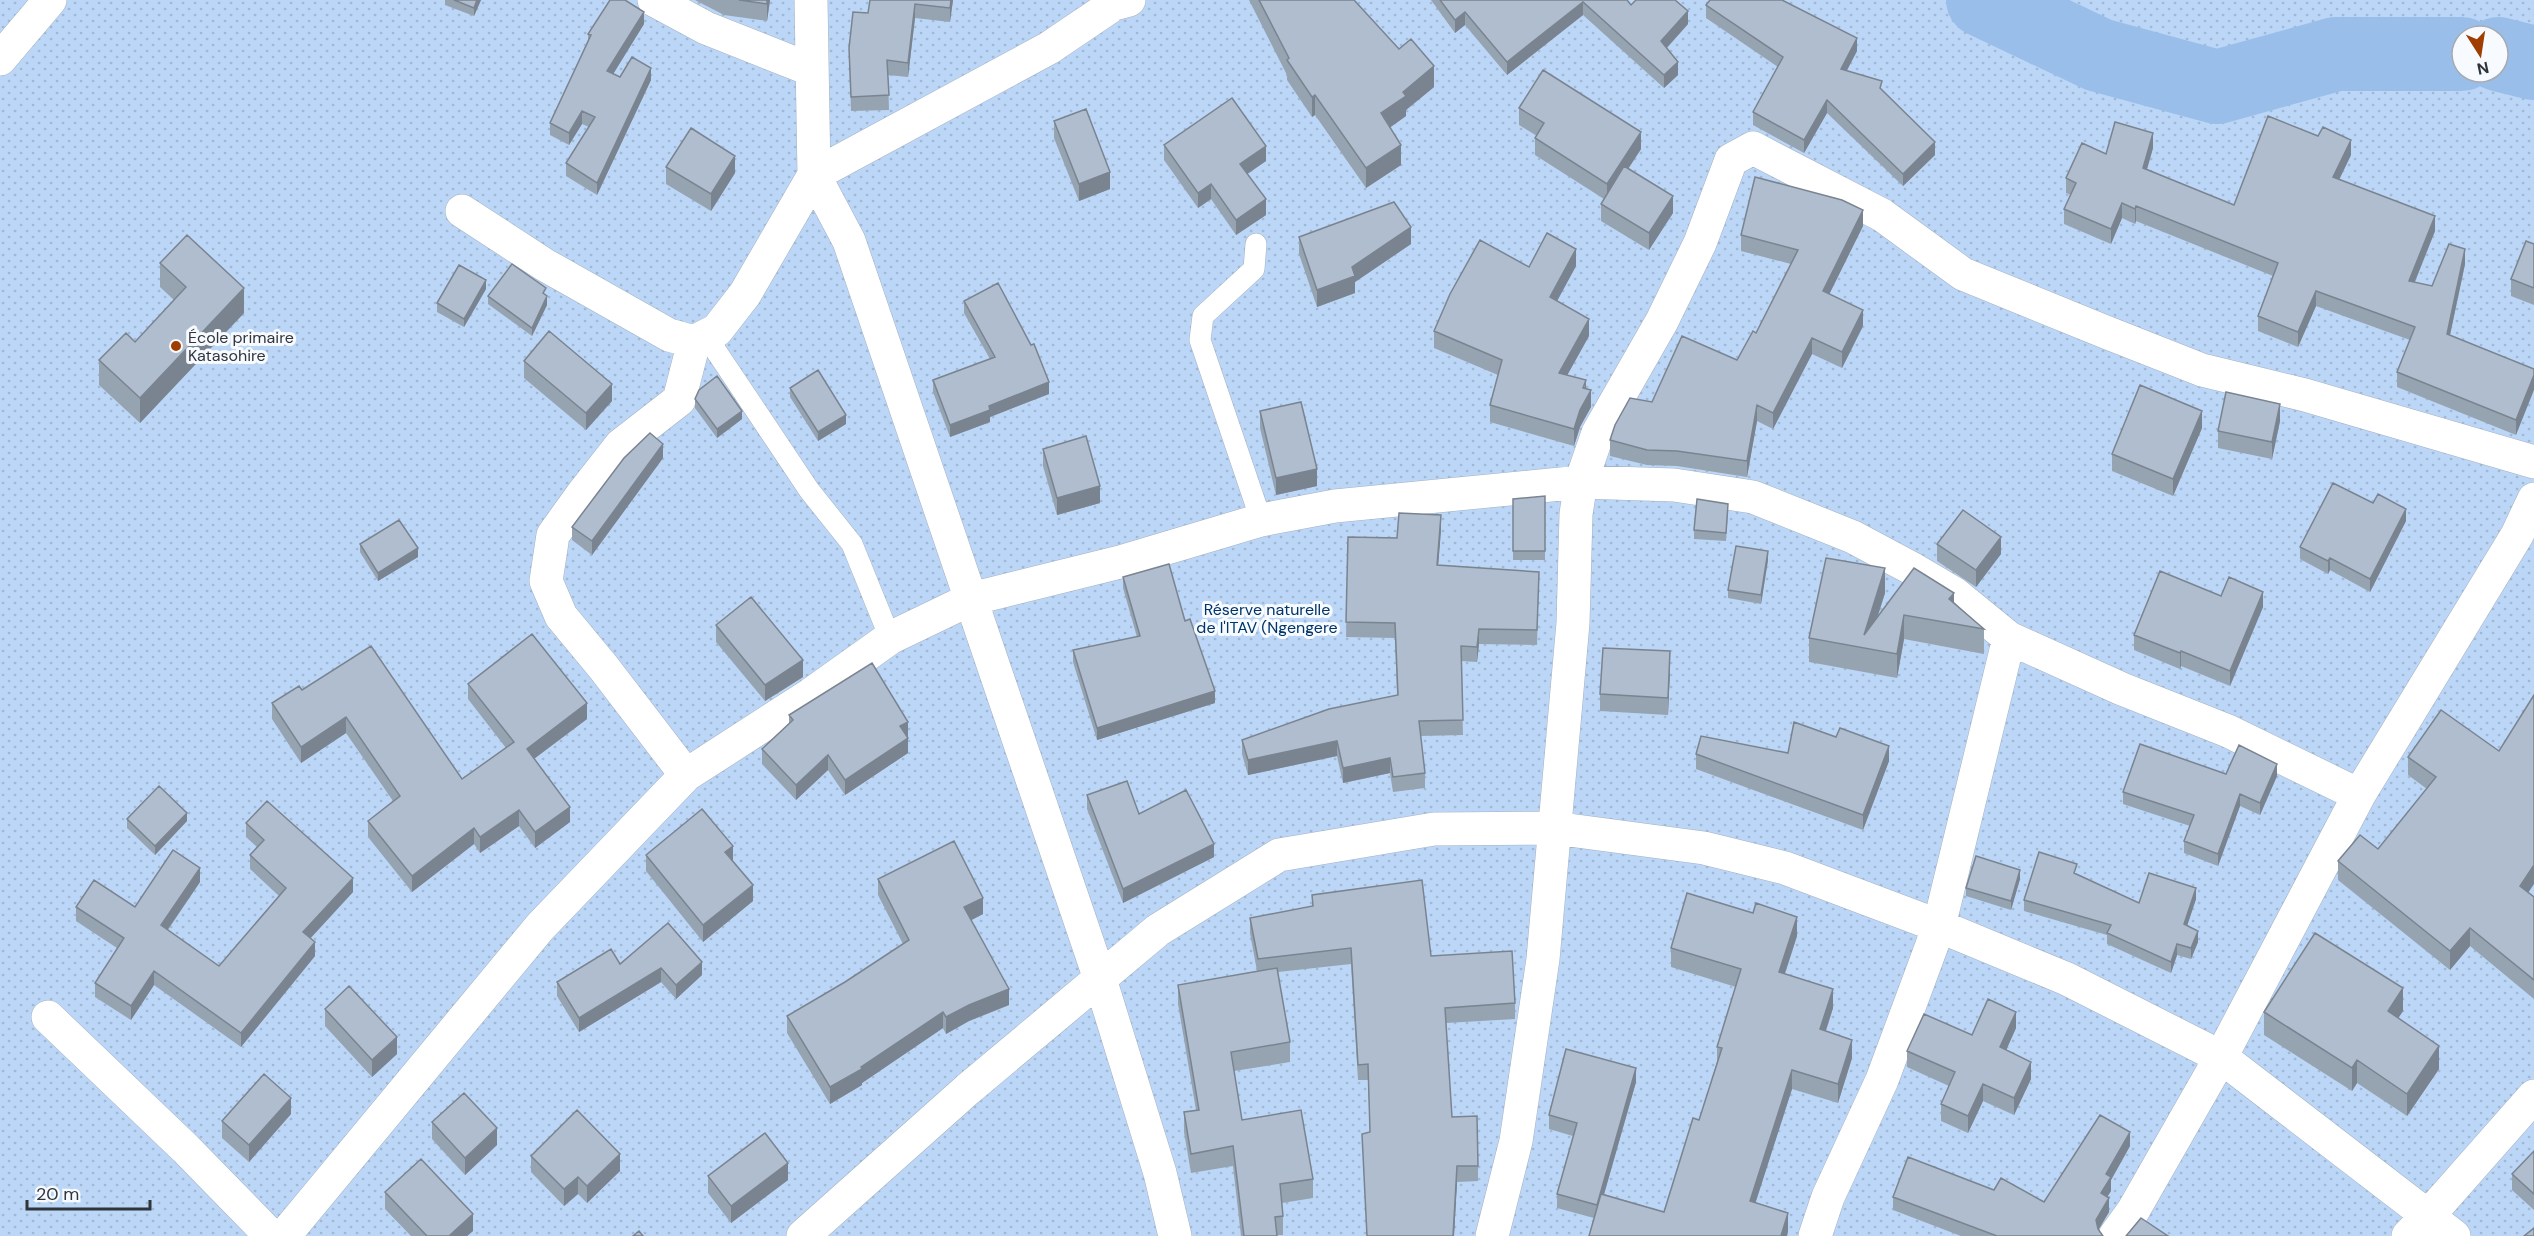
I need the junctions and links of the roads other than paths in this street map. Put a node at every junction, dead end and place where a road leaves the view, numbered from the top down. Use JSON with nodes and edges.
{"nodes":[{"id":1,"x":50,"y":0,"type":"edge"},
{"id":2,"x":654,"y":0,"type":"edge"},
{"id":3,"x":811,"y":0,"type":"edge"},
{"id":4,"x":1129,"y":0,"type":"edge"},
{"id":5,"x":0,"y":59,"type":"edge"},
{"id":6,"x":812,"y":70,"type":"junction"},
{"id":7,"x":814,"y":175,"type":"junction"},
{"id":8,"x":462,"y":211,"type":"dead end"},
{"id":9,"x":1256,"y":244,"type":"dead end"},
{"id":10,"x":700,"y":339,"type":"junction"},
{"id":11,"x":2534,"y":462,"type":"edge"},
{"id":12,"x":1581,"y":482,"type":"junction"},
{"id":13,"x":2534,"y":499,"type":"edge"},
{"id":14,"x":1261,"y":520,"type":"junction"},
{"id":15,"x":2525,"y":545,"type":"edge"},
{"id":16,"x":971,"y":599,"type":"junction"},
{"id":17,"x":891,"y":638,"type":"junction"},
{"id":18,"x":2009,"y":638,"type":"junction"},
{"id":19,"x":686,"y":775,"type":"junction"},
{"id":20,"x":2359,"y":795,"type":"junction"},
{"id":21,"x":1554,"y":828,"type":"junction"},
{"id":22,"x":1939,"y":926,"type":"junction"},
{"id":23,"x":1100,"y":979,"type":"junction"},
{"id":24,"x":48,"y":1017,"type":"dead end"},
{"id":25,"x":2221,"y":1057,"type":"junction"},
{"id":26,"x":2534,"y":1096,"type":"edge"},
{"id":27,"x":2418,"y":1226,"type":"edge"},
{"id":28,"x":271,"y":1236,"type":"edge"},
{"id":29,"x":284,"y":1236,"type":"edge"},
{"id":30,"x":803,"y":1236,"type":"edge"},
{"id":31,"x":1175,"y":1236,"type":"edge"},
{"id":32,"x":1492,"y":1236,"type":"edge"},
{"id":33,"x":1815,"y":1236,"type":"edge"},
{"id":34,"x":2115,"y":1236,"type":"edge"},
{"id":35,"x":2454,"y":1236,"type":"edge"}],
"edges":[{"from":1,"to":5,"type":"street"},
{"from":2,"to":6,"type":"street"},
{"from":3,"to":6,"type":"street"},
{"from":4,"to":7,"type":"street"},
{"from":6,"to":7,"type":"street"},
{"from":7,"to":10,"type":"street"},
{"from":7,"to":16,"type":"street"},
{"from":8,"to":10,"type":"street"},
{"from":9,"to":14,"type":"lane"},
{"from":10,"to":17,"type":"lane"},
{"from":10,"to":19,"type":"street"},
{"from":11,"to":12,"type":"street"},
{"from":12,"to":14,"type":"street"},
{"from":12,"to":18,"type":"street"},
{"from":12,"to":21,"type":"street"},
{"from":13,"to":15,"type":"street"},
{"from":14,"to":16,"type":"street"},
{"from":15,"to":20,"type":"street"},
{"from":16,"to":17,"type":"street"},
{"from":16,"to":23,"type":"street"},
{"from":17,"to":19,"type":"street"},
{"from":18,"to":20,"type":"street"},
{"from":18,"to":22,"type":"street"},
{"from":19,"to":29,"type":"street"},
{"from":20,"to":25,"type":"street"},
{"from":21,"to":22,"type":"street"},
{"from":21,"to":23,"type":"street"},
{"from":21,"to":32,"type":"street"},
{"from":22,"to":25,"type":"street"},
{"from":22,"to":33,"type":"street"},
{"from":23,"to":30,"type":"street"},
{"from":23,"to":31,"type":"street"},
{"from":24,"to":28,"type":"street"},
{"from":25,"to":27,"type":"street"},
{"from":25,"to":34,"type":"street"},
{"from":26,"to":27,"type":"street"},
{"from":27,"to":35,"type":"street"}]}
